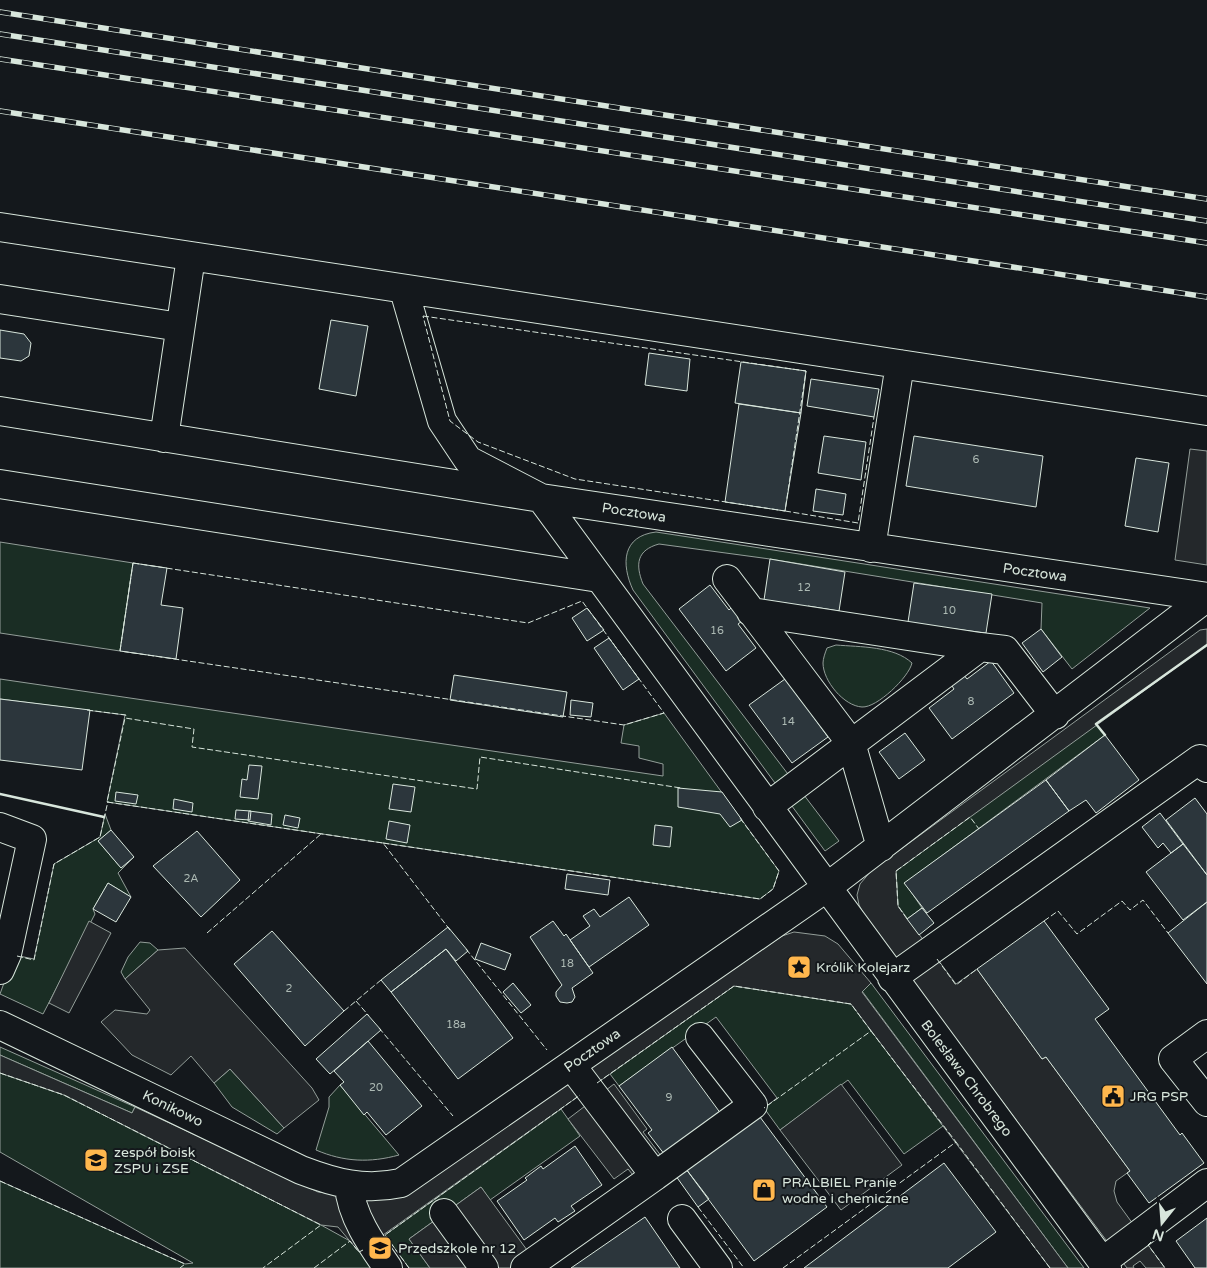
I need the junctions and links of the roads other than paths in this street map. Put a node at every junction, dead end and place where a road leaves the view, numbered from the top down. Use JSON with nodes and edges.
{"nodes":[{"id":1,"x":0,"y":228,"type":"edge"},
{"id":2,"x":191,"y":257,"type":"junction"},
{"id":3,"x":404,"y":290,"type":"junction"},
{"id":4,"x":0,"y":299,"type":"edge"},
{"id":5,"x":180,"y":327,"type":"junction"},
{"id":6,"x":900,"y":364,"type":"junction"},
{"id":7,"x":0,"y":411,"type":"edge"},
{"id":8,"x":1207,"y":411,"type":"edge"},
{"id":9,"x":164,"y":438,"type":"junction"},
{"id":10,"x":0,"y":484,"type":"edge"},
{"id":11,"x":541,"y":498,"type":"junction"},
{"id":12,"x":871,"y":548,"type":"junction"},
{"id":13,"x":599,"y":578,"type":"junction"},
{"id":14,"x":726,"y":580,"type":"dead end"},
{"id":15,"x":1207,"y":598,"type":"edge"},
{"id":16,"x":751,"y":612,"type":"junction"},
{"id":17,"x":980,"y":647,"type":"junction"},
{"id":18,"x":1055,"y":714,"type":"junction"},
{"id":19,"x":851,"y":742,"type":"junction"},
{"id":20,"x":1207,"y":768,"type":"edge"},
{"id":21,"x":767,"y":807,"type":"junction"},
{"id":22,"x":0,"y":827,"type":"edge"},
{"id":23,"x":881,"y":847,"type":"junction"},
{"id":24,"x":826,"y":888,"type":"junction"},
{"id":25,"x":0,"y":970,"type":"edge"},
{"id":26,"x":892,"y":978,"type":"junction"},
{"id":27,"x":0,"y":1025,"type":"edge"},
{"id":28,"x":1207,"y":1034,"type":"edge"},
{"id":29,"x":700,"y":1037,"type":"dead end"},
{"id":30,"x":571,"y":1065,"type":"junction"},
{"id":31,"x":1207,"y":1102,"type":"edge"},
{"id":32,"x":655,"y":1176,"type":"junction"},
{"id":33,"x":1207,"y":1184,"type":"edge"},
{"id":34,"x":349,"y":1186,"type":"junction"},
{"id":35,"x":444,"y":1213,"type":"dead end"},
{"id":36,"x":682,"y":1219,"type":"dead end"},
{"id":37,"x":1105,"y":1265,"type":"edge"},
{"id":38,"x":388,"y":1268,"type":"edge"},
{"id":39,"x":484,"y":1268,"type":"edge"},
{"id":40,"x":525,"y":1268,"type":"edge"},
{"id":41,"x":718,"y":1268,"type":"edge"}],
"edges":[{"from":1,"to":2,"type":"street"},
{"from":2,"to":3,"type":"street"},
{"from":2,"to":5,"type":"street"},
{"from":3,"to":6,"type":"street"},
{"from":3,"to":11,"type":"street"},
{"from":4,"to":5,"type":"street"},
{"from":5,"to":9,"type":"street"},
{"from":6,"to":8,"type":"street"},
{"from":6,"to":12,"type":"street"},
{"from":7,"to":9,"type":"street","name":"Pocztowa"},
{"from":9,"to":11,"type":"street","name":"Pocztowa"},
{"from":10,"to":13,"type":"street"},
{"from":11,"to":12,"type":"street","name":"Pocztowa"},
{"from":11,"to":13,"type":"street"},
{"from":12,"to":15,"type":"street","name":"Pocztowa"},
{"from":13,"to":21,"type":"street"},
{"from":14,"to":16,"type":"street"},
{"from":15,"to":18,"type":"street","name":"Pocztowa"},
{"from":16,"to":17,"type":"street"},
{"from":16,"to":19,"type":"street"},
{"from":17,"to":18,"type":"street"},
{"from":17,"to":19,"type":"street"},
{"from":18,"to":23,"type":"street","name":"Pocztowa"},
{"from":19,"to":21,"type":"street"},
{"from":19,"to":23,"type":"street"},
{"from":20,"to":26,"type":"street"},
{"from":21,"to":24,"type":"street"},
{"from":22,"to":25,"type":"street"},
{"from":23,"to":24,"type":"street","name":"Pocztowa"},
{"from":24,"to":26,"type":"street","name":"Bolesława Chrobrego"},
{"from":24,"to":30,"type":"street","name":"Pocztowa"},
{"from":26,"to":37,"type":"street","name":"Bolesława Chrobrego"},
{"from":27,"to":34,"type":"street","name":"Konikowo"},
{"from":28,"to":31,"type":"street"},
{"from":29,"to":32,"type":"street"},
{"from":30,"to":32,"type":"street"},
{"from":30,"to":34,"type":"street","name":"Pocztowa"},
{"from":32,"to":40,"type":"street"},
{"from":33,"to":37,"type":"street"},
{"from":34,"to":38,"type":"street"},
{"from":35,"to":39,"type":"street"},
{"from":36,"to":41,"type":"street"}]}
